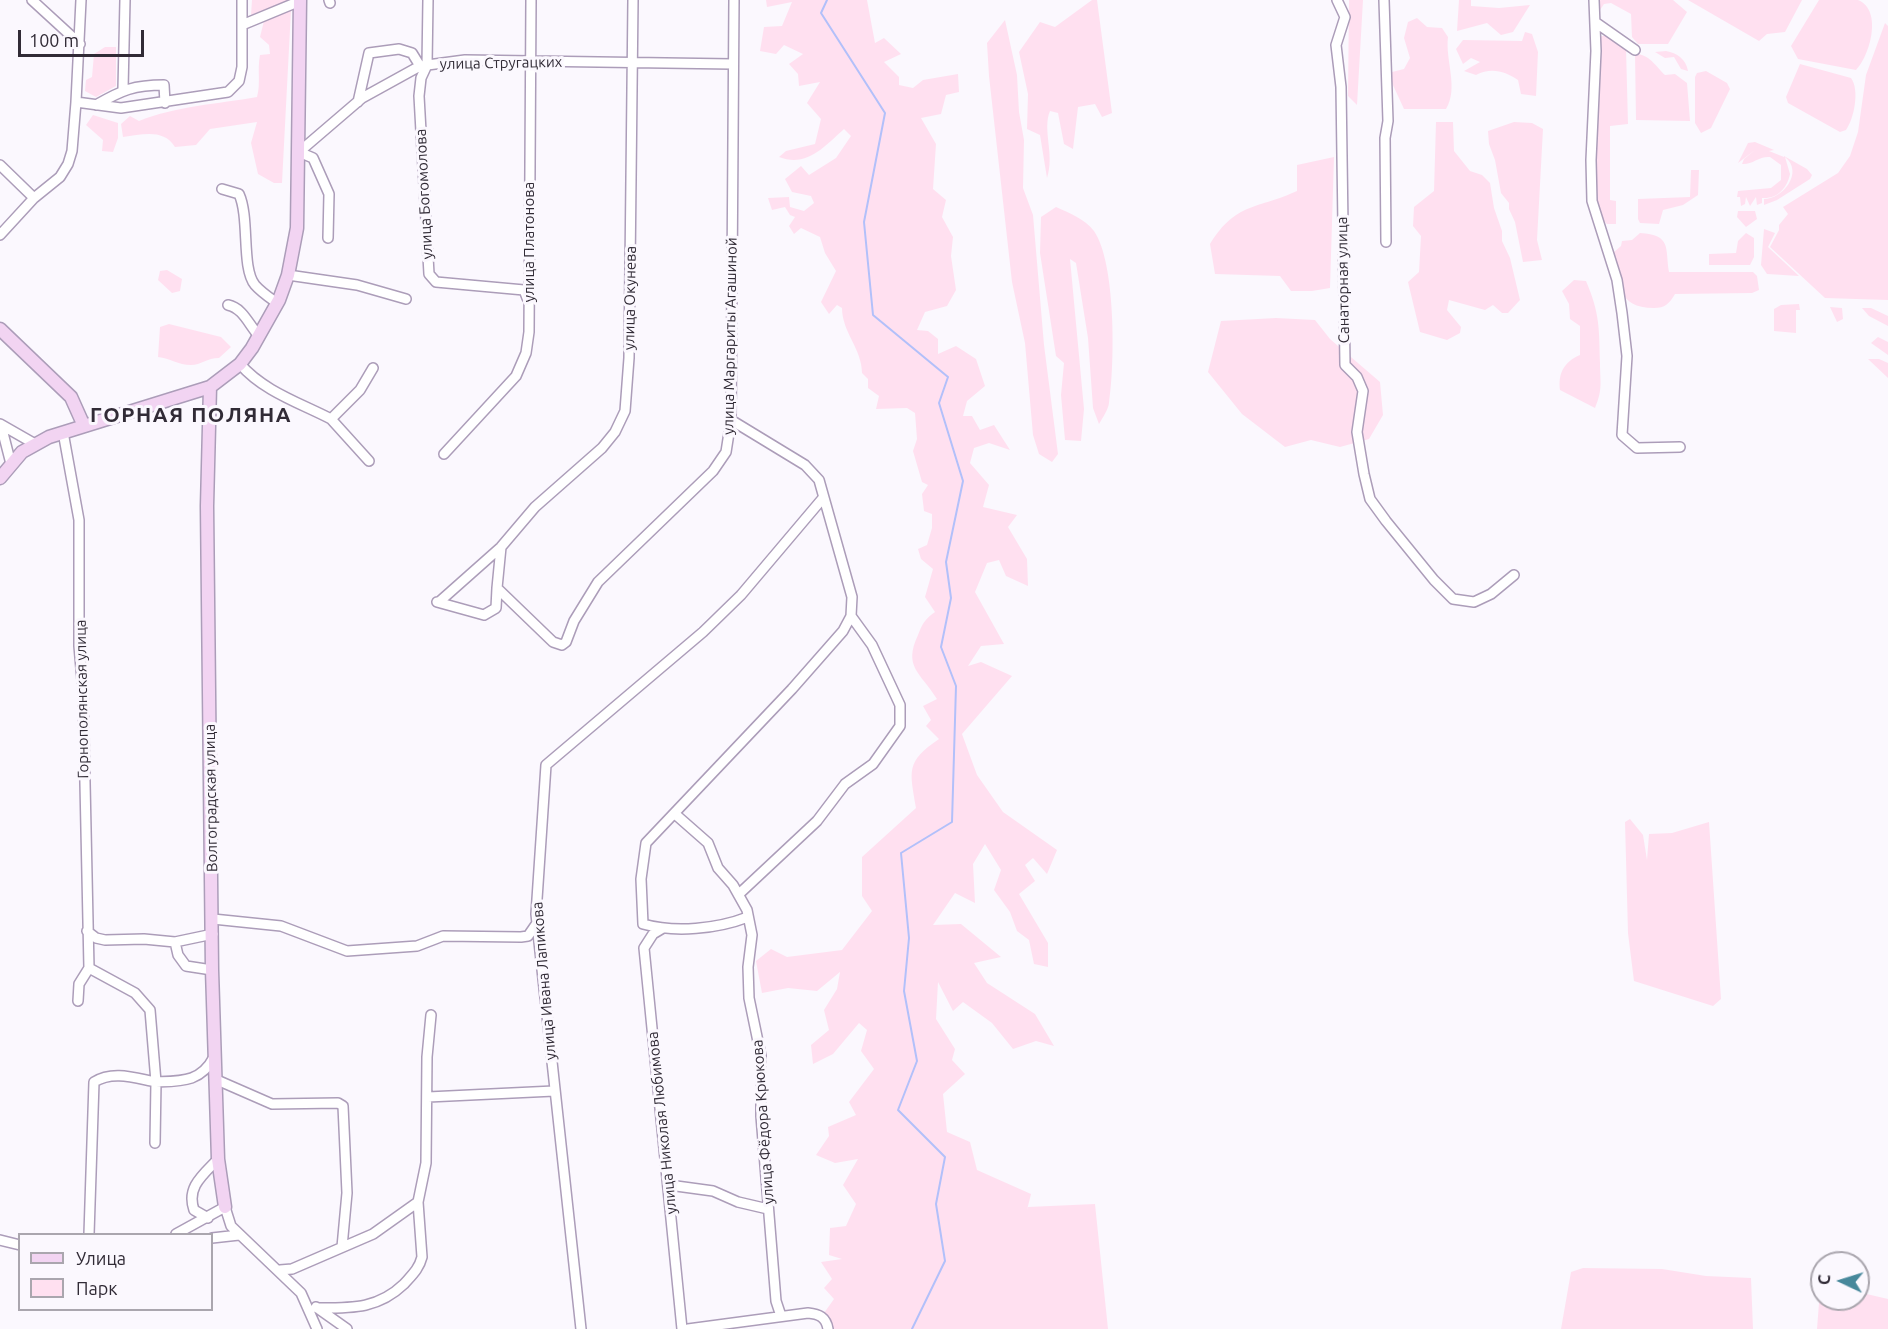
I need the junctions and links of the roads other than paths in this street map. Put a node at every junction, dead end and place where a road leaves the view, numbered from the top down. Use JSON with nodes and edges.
{"nodes":[{"id":1,"x":32,"y":0,"type":"edge"},
{"id":2,"x":81,"y":0,"type":"edge"},
{"id":3,"x":125,"y":0,"type":"edge"},
{"id":4,"x":242,"y":0,"type":"edge"},
{"id":5,"x":300,"y":0,"type":"edge"},
{"id":6,"x":428,"y":0,"type":"edge"},
{"id":7,"x":531,"y":0,"type":"edge"},
{"id":8,"x":633,"y":0,"type":"edge"},
{"id":9,"x":734,"y":0,"type":"edge"},
{"id":10,"x":1337,"y":0,"type":"edge"},
{"id":11,"x":1384,"y":0,"type":"edge"},
{"id":12,"x":1594,"y":0,"type":"edge"},
{"id":13,"x":1595,"y":22,"type":"junction"},
{"id":14,"x":242,"y":26,"type":"junction"},
{"id":15,"x":81,"y":44,"type":"junction"},
{"id":16,"x":1635,"y":50,"type":"dead end"},
{"id":17,"x":531,"y":60,"type":"junction"},
{"id":18,"x":632,"y":62,"type":"junction"},
{"id":19,"x":732,"y":64,"type":"junction"},
{"id":20,"x":423,"y":65,"type":"junction"},
{"id":21,"x":123,"y":89,"type":"junction"},
{"id":22,"x":76,"y":102,"type":"junction"},
{"id":23,"x":358,"y":102,"type":"junction"},
{"id":24,"x":165,"y":104,"type":"junction"},
{"id":25,"x":96,"y":105,"type":"junction"},
{"id":26,"x":299,"y":152,"type":"junction"},
{"id":27,"x":0,"y":165,"type":"edge"},
{"id":28,"x":222,"y":189,"type":"dead end"},
{"id":29,"x":34,"y":198,"type":"junction"},
{"id":30,"x":0,"y":235,"type":"edge"},
{"id":31,"x":328,"y":238,"type":"dead end"},
{"id":32,"x":1386,"y":242,"type":"dead end"},
{"id":33,"x":528,"y":263,"type":"junction"},
{"id":34,"x":288,"y":274,"type":"junction"},
{"id":35,"x":519,"y":289,"type":"junction"},
{"id":36,"x":406,"y":299,"type":"dead end"},
{"id":37,"x":277,"y":303,"type":"junction"},
{"id":38,"x":228,"y":305,"type":"dead end"},
{"id":39,"x":529,"y":305,"type":"junction"},
{"id":40,"x":0,"y":329,"type":"edge"},
{"id":41,"x":259,"y":336,"type":"junction"},
{"id":42,"x":240,"y":364,"type":"junction"},
{"id":43,"x":373,"y":368,"type":"dead end"},
{"id":44,"x":210,"y":387,"type":"junction"},
{"id":45,"x":331,"y":419,"type":"junction"},
{"id":46,"x":730,"y":420,"type":"junction"},
{"id":47,"x":0,"y":424,"type":"edge"},
{"id":48,"x":84,"y":426,"type":"junction"},
{"id":49,"x":63,"y":432,"type":"junction"},
{"id":50,"x":35,"y":444,"type":"junction"},
{"id":51,"x":1680,"y":447,"type":"dead end"},
{"id":52,"x":444,"y":454,"type":"dead end"},
{"id":53,"x":369,"y":461,"type":"dead end"},
{"id":54,"x":11,"y":464,"type":"junction"},
{"id":55,"x":0,"y":478,"type":"edge"},
{"id":56,"x":823,"y":498,"type":"junction"},
{"id":57,"x":501,"y":547,"type":"junction"},
{"id":58,"x":1515,"y":575,"type":"dead end"},
{"id":59,"x":498,"y":588,"type":"junction"},
{"id":60,"x":850,"y":616,"type":"junction"},
{"id":61,"x":675,"y":813,"type":"junction"},
{"id":62,"x":740,"y":894,"type":"junction"},
{"id":63,"x":748,"y":917,"type":"junction"},
{"id":64,"x":213,"y":919,"type":"junction"},
{"id":65,"x":537,"y":923,"type":"junction"},
{"id":66,"x":665,"y":927,"type":"junction"},
{"id":67,"x":87,"y":932,"type":"junction"},
{"id":68,"x":213,"y":934,"type":"junction"},
{"id":69,"x":521,"y":938,"type":"junction"},
{"id":70,"x":175,"y":942,"type":"junction"},
{"id":71,"x":540,"y":951,"type":"junction"},
{"id":72,"x":89,"y":968,"type":"junction"},
{"id":73,"x":213,"y":970,"type":"junction"},
{"id":74,"x":78,"y":1001,"type":"dead end"},
{"id":75,"x":431,"y":1015,"type":"dead end"},
{"id":76,"x":215,"y":1055,"type":"junction"},
{"id":77,"x":216,"y":1080,"type":"junction"},
{"id":78,"x":156,"y":1082,"type":"junction"},
{"id":79,"x":554,"y":1091,"type":"junction"},
{"id":80,"x":428,"y":1097,"type":"junction"},
{"id":81,"x":155,"y":1143,"type":"dead end"},
{"id":82,"x":218,"y":1159,"type":"junction"},
{"id":83,"x":669,"y":1185,"type":"junction"},
{"id":84,"x":418,"y":1202,"type":"junction"},
{"id":85,"x":225,"y":1207,"type":"junction"},
{"id":86,"x":768,"y":1209,"type":"junction"},
{"id":87,"x":208,"y":1218,"type":"junction"},
{"id":88,"x":89,"y":1233,"type":"edge"},
{"id":89,"x":178,"y":1233,"type":"edge"},
{"id":90,"x":239,"y":1235,"type":"junction"},
{"id":91,"x":213,"y":1239,"type":"edge"},
{"id":92,"x":0,"y":1240,"type":"edge"},
{"id":93,"x":18,"y":1244,"type":"edge"},
{"id":94,"x":342,"y":1247,"type":"junction"},
{"id":95,"x":280,"y":1270,"type":"junction"},
{"id":96,"x":301,"y":1293,"type":"junction"},
{"id":97,"x":317,"y":1308,"type":"junction"},
{"id":98,"x":781,"y":1316,"type":"junction"},
{"id":99,"x":317,"y":1329,"type":"edge"},
{"id":100,"x":346,"y":1329,"type":"edge"},
{"id":101,"x":580,"y":1329,"type":"edge"},
{"id":102,"x":682,"y":1329,"type":"edge"},
{"id":103,"x":688,"y":1329,"type":"edge"},
{"id":104,"x":828,"y":1329,"type":"edge"}],
"edges":[{"from":1,"to":15,"type":"street"},
{"from":2,"to":15,"type":"street"},
{"from":3,"to":21,"type":"street"},
{"from":4,"to":14,"type":"street"},
{"from":5,"to":14,"type":"street"},
{"from":5,"to":26,"type":"street"},
{"from":6,"to":20,"type":"street","name":"улица Богомолова"},
{"from":7,"to":17,"type":"street","name":"улица Платонова"},
{"from":8,"to":18,"type":"street","name":"улица Окунева"},
{"from":9,"to":19,"type":"street","name":"улица Маргариты Агашиной"},
{"from":10,"to":58,"type":"street","name":"Санаторная улица"},
{"from":11,"to":32,"type":"street"},
{"from":12,"to":13,"type":"street"},
{"from":13,"to":16,"type":"street"},
{"from":13,"to":51,"type":"street"},
{"from":14,"to":24,"type":"street"},
{"from":15,"to":22,"type":"street"},
{"from":17,"to":18,"type":"street","name":"улица Стругацких"},
{"from":17,"to":20,"type":"street","name":"улица Стругацких"},
{"from":17,"to":33,"type":"street","name":"улица Платонова"},
{"from":18,"to":19,"type":"street","name":"улица Стругацких"},
{"from":18,"to":57,"type":"street","name":"улица Окунева"},
{"from":19,"to":46,"type":"street","name":"улица Маргариты Агашиной"},
{"from":20,"to":23,"type":"street","name":"улица Стругацких"},
{"from":20,"to":23,"type":"street"},
{"from":20,"to":35,"type":"street","name":"улица Богомолова"},
{"from":21,"to":24,"type":"street"},
{"from":21,"to":25,"type":"street"},
{"from":22,"to":25,"type":"street"},
{"from":22,"to":29,"type":"street"},
{"from":23,"to":26,"type":"street","name":"улица Стругацких"},
{"from":24,"to":25,"type":"street"},
{"from":26,"to":31,"type":"street"},
{"from":26,"to":34,"type":"street"},
{"from":27,"to":29,"type":"street"},
{"from":28,"to":37,"type":"street"},
{"from":29,"to":30,"type":"street"},
{"from":33,"to":35,"type":"street"},
{"from":33,"to":39,"type":"street","name":"улица Платонова"},
{"from":34,"to":36,"type":"street"},
{"from":34,"to":37,"type":"street"},
{"from":35,"to":39,"type":"street"},
{"from":37,"to":41,"type":"street"},
{"from":38,"to":41,"type":"street"},
{"from":39,"to":52,"type":"street","name":"улица Платонова"},
{"from":40,"to":48,"type":"street"},
{"from":41,"to":42,"type":"street"},
{"from":42,"to":44,"type":"street"},
{"from":42,"to":45,"type":"street"},
{"from":43,"to":45,"type":"street"},
{"from":44,"to":48,"type":"street"},
{"from":44,"to":64,"type":"street","name":"Волгоградская улица"},
{"from":45,"to":53,"type":"street"},
{"from":46,"to":56,"type":"street"},
{"from":46,"to":59,"type":"street","name":"улица Маргариты Агашиной"},
{"from":47,"to":50,"type":"street"},
{"from":47,"to":54,"type":"street"},
{"from":48,"to":49,"type":"street"},
{"from":49,"to":50,"type":"street"},
{"from":49,"to":67,"type":"street","name":"Горнополянская улица"},
{"from":50,"to":54,"type":"street"},
{"from":54,"to":55,"type":"street"},
{"from":56,"to":60,"type":"street"},
{"from":56,"to":65,"type":"street","name":"улица Ивана Лапикова"},
{"from":57,"to":59,"type":"street"},
{"from":57,"to":59,"type":"street","name":"улица Окунева"},
{"from":60,"to":61,"type":"street"},
{"from":60,"to":62,"type":"street"},
{"from":61,"to":62,"type":"street","name":"улица Фёдора Крюкова"},
{"from":61,"to":66,"type":"street"},
{"from":62,"to":63,"type":"street","name":"улица Фёдора Крюкова"},
{"from":63,"to":66,"type":"street"},
{"from":63,"to":86,"type":"street","name":"улица Фёдора Крюкова"},
{"from":64,"to":68,"type":"street","name":"Волгоградская улица"},
{"from":64,"to":69,"type":"street"},
{"from":65,"to":69,"type":"street"},
{"from":65,"to":71,"type":"street","name":"улица Ивана Лапикова"},
{"from":66,"to":83,"type":"street","name":"улица Николая Любимова"},
{"from":67,"to":70,"type":"street"},
{"from":67,"to":72,"type":"street","name":"Горнополянская улица"},
{"from":68,"to":70,"type":"street"},
{"from":68,"to":73,"type":"street","name":"Волгоградская улица"},
{"from":69,"to":71,"type":"street"},
{"from":70,"to":73,"type":"street"},
{"from":71,"to":79,"type":"street","name":"улица Ивана Лапикова"},
{"from":72,"to":74,"type":"street"},
{"from":72,"to":78,"type":"street"},
{"from":73,"to":76,"type":"street","name":"Волгоградская улица"},
{"from":75,"to":80,"type":"street"},
{"from":76,"to":77,"type":"street","name":"Волгоградская улица"},
{"from":76,"to":78,"type":"street"},
{"from":77,"to":82,"type":"street","name":"Волгоградская улица"},
{"from":77,"to":94,"type":"street"},
{"from":78,"to":81,"type":"street"},
{"from":78,"to":88,"type":"street"},
{"from":79,"to":80,"type":"street"},
{"from":79,"to":101,"type":"street","name":"улица Ивана Лапикова"},
{"from":80,"to":84,"type":"street"},
{"from":82,"to":85,"type":"street","name":"Волгоградская улица"},
{"from":82,"to":87,"type":"street"},
{"from":83,"to":86,"type":"street"},
{"from":83,"to":102,"type":"street","name":"улица Николая Любимова"},
{"from":84,"to":94,"type":"street"},
{"from":84,"to":97,"type":"street"},
{"from":85,"to":87,"type":"street"},
{"from":85,"to":90,"type":"street"},
{"from":86,"to":98,"type":"street","name":"улица Фёдора Крюкова"},
{"from":87,"to":89,"type":"street"},
{"from":90,"to":91,"type":"street"},
{"from":90,"to":95,"type":"street"},
{"from":92,"to":93,"type":"street"},
{"from":94,"to":95,"type":"street"},
{"from":95,"to":96,"type":"street"},
{"from":96,"to":97,"type":"street"},
{"from":96,"to":99,"type":"street"},
{"from":97,"to":100,"type":"street"},
{"from":98,"to":103,"type":"street"},
{"from":98,"to":104,"type":"street"}]}
